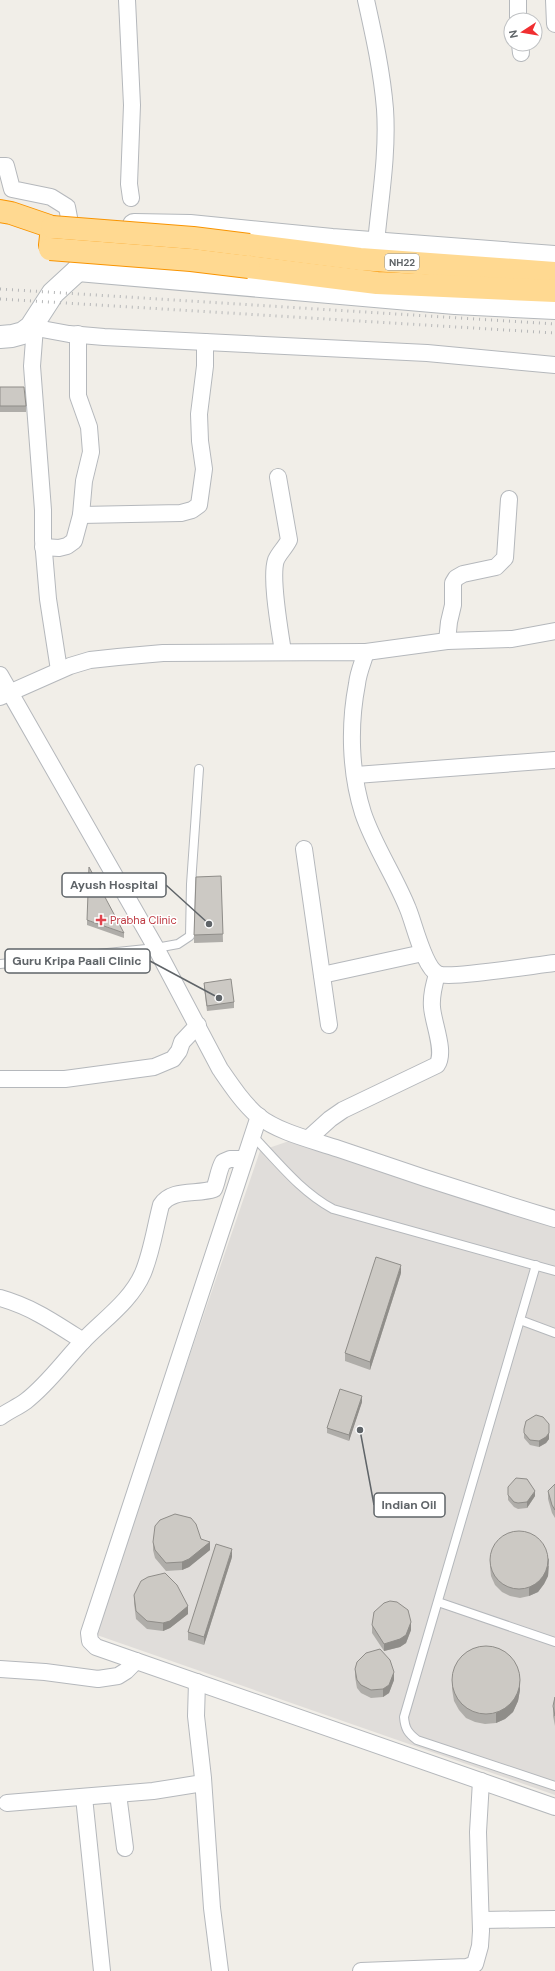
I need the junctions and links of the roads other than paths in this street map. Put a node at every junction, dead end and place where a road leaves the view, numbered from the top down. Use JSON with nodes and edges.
{"nodes":[{"id":1,"x":127,"y":0,"type":"edge"},
{"id":2,"x":366,"y":0,"type":"edge"},
{"id":3,"x":518,"y":0,"type":"edge"},
{"id":4,"x":554,"y":0,"type":"edge"},
{"id":5,"x":518,"y":12,"type":"edge"},
{"id":6,"x":555,"y":24,"type":"edge"},
{"id":7,"x":0,"y":166,"type":"edge"},
{"id":8,"x":131,"y":198,"type":"dead end"},
{"id":9,"x":0,"y":211,"type":"edge"},
{"id":10,"x":52,"y":227,"type":"junction"},
{"id":11,"x":376,"y":243,"type":"junction"},
{"id":12,"x":555,"y":257,"type":"edge"},
{"id":13,"x":78,"y":270,"type":"junction"},
{"id":14,"x":555,"y":273,"type":"edge"},
{"id":15,"x":555,"y":291,"type":"edge"},
{"id":16,"x":555,"y":308,"type":"edge"},
{"id":17,"x":33,"y":327,"type":"junction"},
{"id":18,"x":78,"y":334,"type":"junction"},
{"id":19,"x":0,"y":337,"type":"edge"},
{"id":20,"x":205,"y":342,"type":"junction"},
{"id":21,"x":555,"y":364,"type":"edge"},
{"id":22,"x":278,"y":476,"type":"dead end"},
{"id":23,"x":508,"y":499,"type":"dead end"},
{"id":24,"x":81,"y":515,"type":"junction"},
{"id":25,"x":43,"y":547,"type":"junction"},
{"id":26,"x":555,"y":631,"type":"edge"},
{"id":27,"x":447,"y":641,"type":"junction"},
{"id":28,"x":283,"y":652,"type":"junction"},
{"id":29,"x":366,"y":652,"type":"junction"},
{"id":30,"x":59,"y":670,"type":"junction"},
{"id":31,"x":0,"y":675,"type":"edge"},
{"id":32,"x":5,"y":695,"type":"edge"},
{"id":33,"x":555,"y":760,"type":"edge"},
{"id":34,"x":199,"y":769,"type":"dead end"},
{"id":35,"x":356,"y":775,"type":"junction"},
{"id":36,"x":304,"y":849,"type":"dead end"},
{"id":37,"x":156,"y":948,"type":"junction"},
{"id":38,"x":423,"y":953,"type":"junction"},
{"id":39,"x":555,"y":963,"type":"edge"},
{"id":40,"x":0,"y":964,"type":"edge"},
{"id":41,"x":437,"y":974,"type":"junction"},
{"id":42,"x":322,"y":975,"type":"junction"},
{"id":43,"x":329,"y":1025,"type":"dead end"},
{"id":44,"x":198,"y":1026,"type":"junction"},
{"id":45,"x":0,"y":1079,"type":"edge"},
{"id":46,"x":258,"y":1116,"type":"junction"},
{"id":47,"x":252,"y":1134,"type":"junction"},
{"id":48,"x":309,"y":1138,"type":"junction"},
{"id":49,"x":244,"y":1159,"type":"junction"},
{"id":50,"x":555,"y":1219,"type":"edge"},
{"id":51,"x":536,"y":1266,"type":"junction"},
{"id":52,"x":555,"y":1271,"type":"edge"},
{"id":53,"x":0,"y":1298,"type":"edge"},
{"id":54,"x":520,"y":1320,"type":"junction"},
{"id":55,"x":555,"y":1333,"type":"edge"},
{"id":56,"x":83,"y":1341,"type":"junction"},
{"id":57,"x":0,"y":1417,"type":"edge"},
{"id":58,"x":438,"y":1602,"type":"junction"},
{"id":59,"x":555,"y":1642,"type":"edge"},
{"id":60,"x":136,"y":1661,"type":"junction"},
{"id":61,"x":0,"y":1669,"type":"edge"},
{"id":62,"x":197,"y":1682,"type":"junction"},
{"id":63,"x":480,"y":1781,"type":"junction"},
{"id":64,"x":204,"y":1783,"type":"junction"},
{"id":65,"x":555,"y":1786,"type":"edge"},
{"id":66,"x":118,"y":1794,"type":"junction"},
{"id":67,"x":84,"y":1797,"type":"junction"},
{"id":68,"x":7,"y":1803,"type":"dead end"},
{"id":69,"x":555,"y":1807,"type":"edge"},
{"id":70,"x":125,"y":1848,"type":"dead end"},
{"id":71,"x":555,"y":1919,"type":"edge"},
{"id":72,"x":480,"y":1920,"type":"junction"},
{"id":73,"x":388,"y":1970,"type":"edge"},
{"id":74,"x":102,"y":1971,"type":"edge"},
{"id":75,"x":220,"y":1971,"type":"edge"},
{"id":76,"x":361,"y":1971,"type":"edge"}],
"edges":[{"from":1,"to":8,"type":"street"},
{"from":2,"to":11,"type":"street"},
{"from":3,"to":5,"type":"street"},
{"from":4,"to":6,"type":"street"},
{"from":7,"to":13,"type":"street"},
{"from":9,"to":10,"type":"highway","number":"NH22"},
{"from":10,"to":14,"type":"highway","number":"NH22","bridge":true},
{"from":10,"to":15,"type":"highway","number":"NH22","bridge":true},
{"from":11,"to":12,"type":"street"},
{"from":11,"to":13,"type":"street"},
{"from":13,"to":16,"type":"street"},
{"from":13,"to":17,"type":"street"},
{"from":17,"to":18,"type":"street"},
{"from":17,"to":19,"type":"street"},
{"from":17,"to":25,"type":"street"},
{"from":18,"to":20,"type":"street"},
{"from":18,"to":24,"type":"street"},
{"from":20,"to":21,"type":"street"},
{"from":20,"to":24,"type":"street"},
{"from":22,"to":28,"type":"street"},
{"from":23,"to":27,"type":"street"},
{"from":24,"to":25,"type":"street"},
{"from":25,"to":30,"type":"street"},
{"from":26,"to":27,"type":"street"},
{"from":27,"to":29,"type":"street"},
{"from":28,"to":29,"type":"street"},
{"from":28,"to":30,"type":"street"},
{"from":29,"to":35,"type":"street"},
{"from":30,"to":32,"type":"street"},
{"from":31,"to":32,"type":"street"},
{"from":32,"to":37,"type":"street"},
{"from":33,"to":35,"type":"street"},
{"from":34,"to":37,"type":"lane"},
{"from":35,"to":38,"type":"street"},
{"from":36,"to":42,"type":"street"},
{"from":37,"to":40,"type":"lane"},
{"from":37,"to":44,"type":"street"},
{"from":38,"to":41,"type":"street"},
{"from":38,"to":42,"type":"street"},
{"from":39,"to":41,"type":"street"},
{"from":41,"to":48,"type":"street"},
{"from":42,"to":43,"type":"street"},
{"from":44,"to":45,"type":"street"},
{"from":44,"to":46,"type":"street"},
{"from":46,"to":47,"type":"street"},
{"from":46,"to":48,"type":"street"},
{"from":47,"to":49,"type":"street"},
{"from":47,"to":51,"type":"lane"},
{"from":48,"to":50,"type":"street"},
{"from":49,"to":56,"type":"street"},
{"from":49,"to":60,"type":"street"},
{"from":51,"to":52,"type":"lane"},
{"from":51,"to":54,"type":"lane"},
{"from":53,"to":56,"type":"street"},
{"from":54,"to":55,"type":"lane"},
{"from":54,"to":58,"type":"lane"},
{"from":56,"to":57,"type":"street"},
{"from":58,"to":59,"type":"lane"},
{"from":58,"to":65,"type":"lane"},
{"from":60,"to":61,"type":"street"},
{"from":60,"to":62,"type":"street"},
{"from":62,"to":63,"type":"street"},
{"from":62,"to":64,"type":"street"},
{"from":63,"to":69,"type":"street"},
{"from":63,"to":72,"type":"street"},
{"from":64,"to":66,"type":"street"},
{"from":64,"to":75,"type":"street"},
{"from":66,"to":67,"type":"street"},
{"from":66,"to":70,"type":"street"},
{"from":67,"to":68,"type":"street"},
{"from":67,"to":74,"type":"street"},
{"from":71,"to":72,"type":"street"},
{"from":72,"to":73,"type":"street"},
{"from":73,"to":76,"type":"street"}]}
